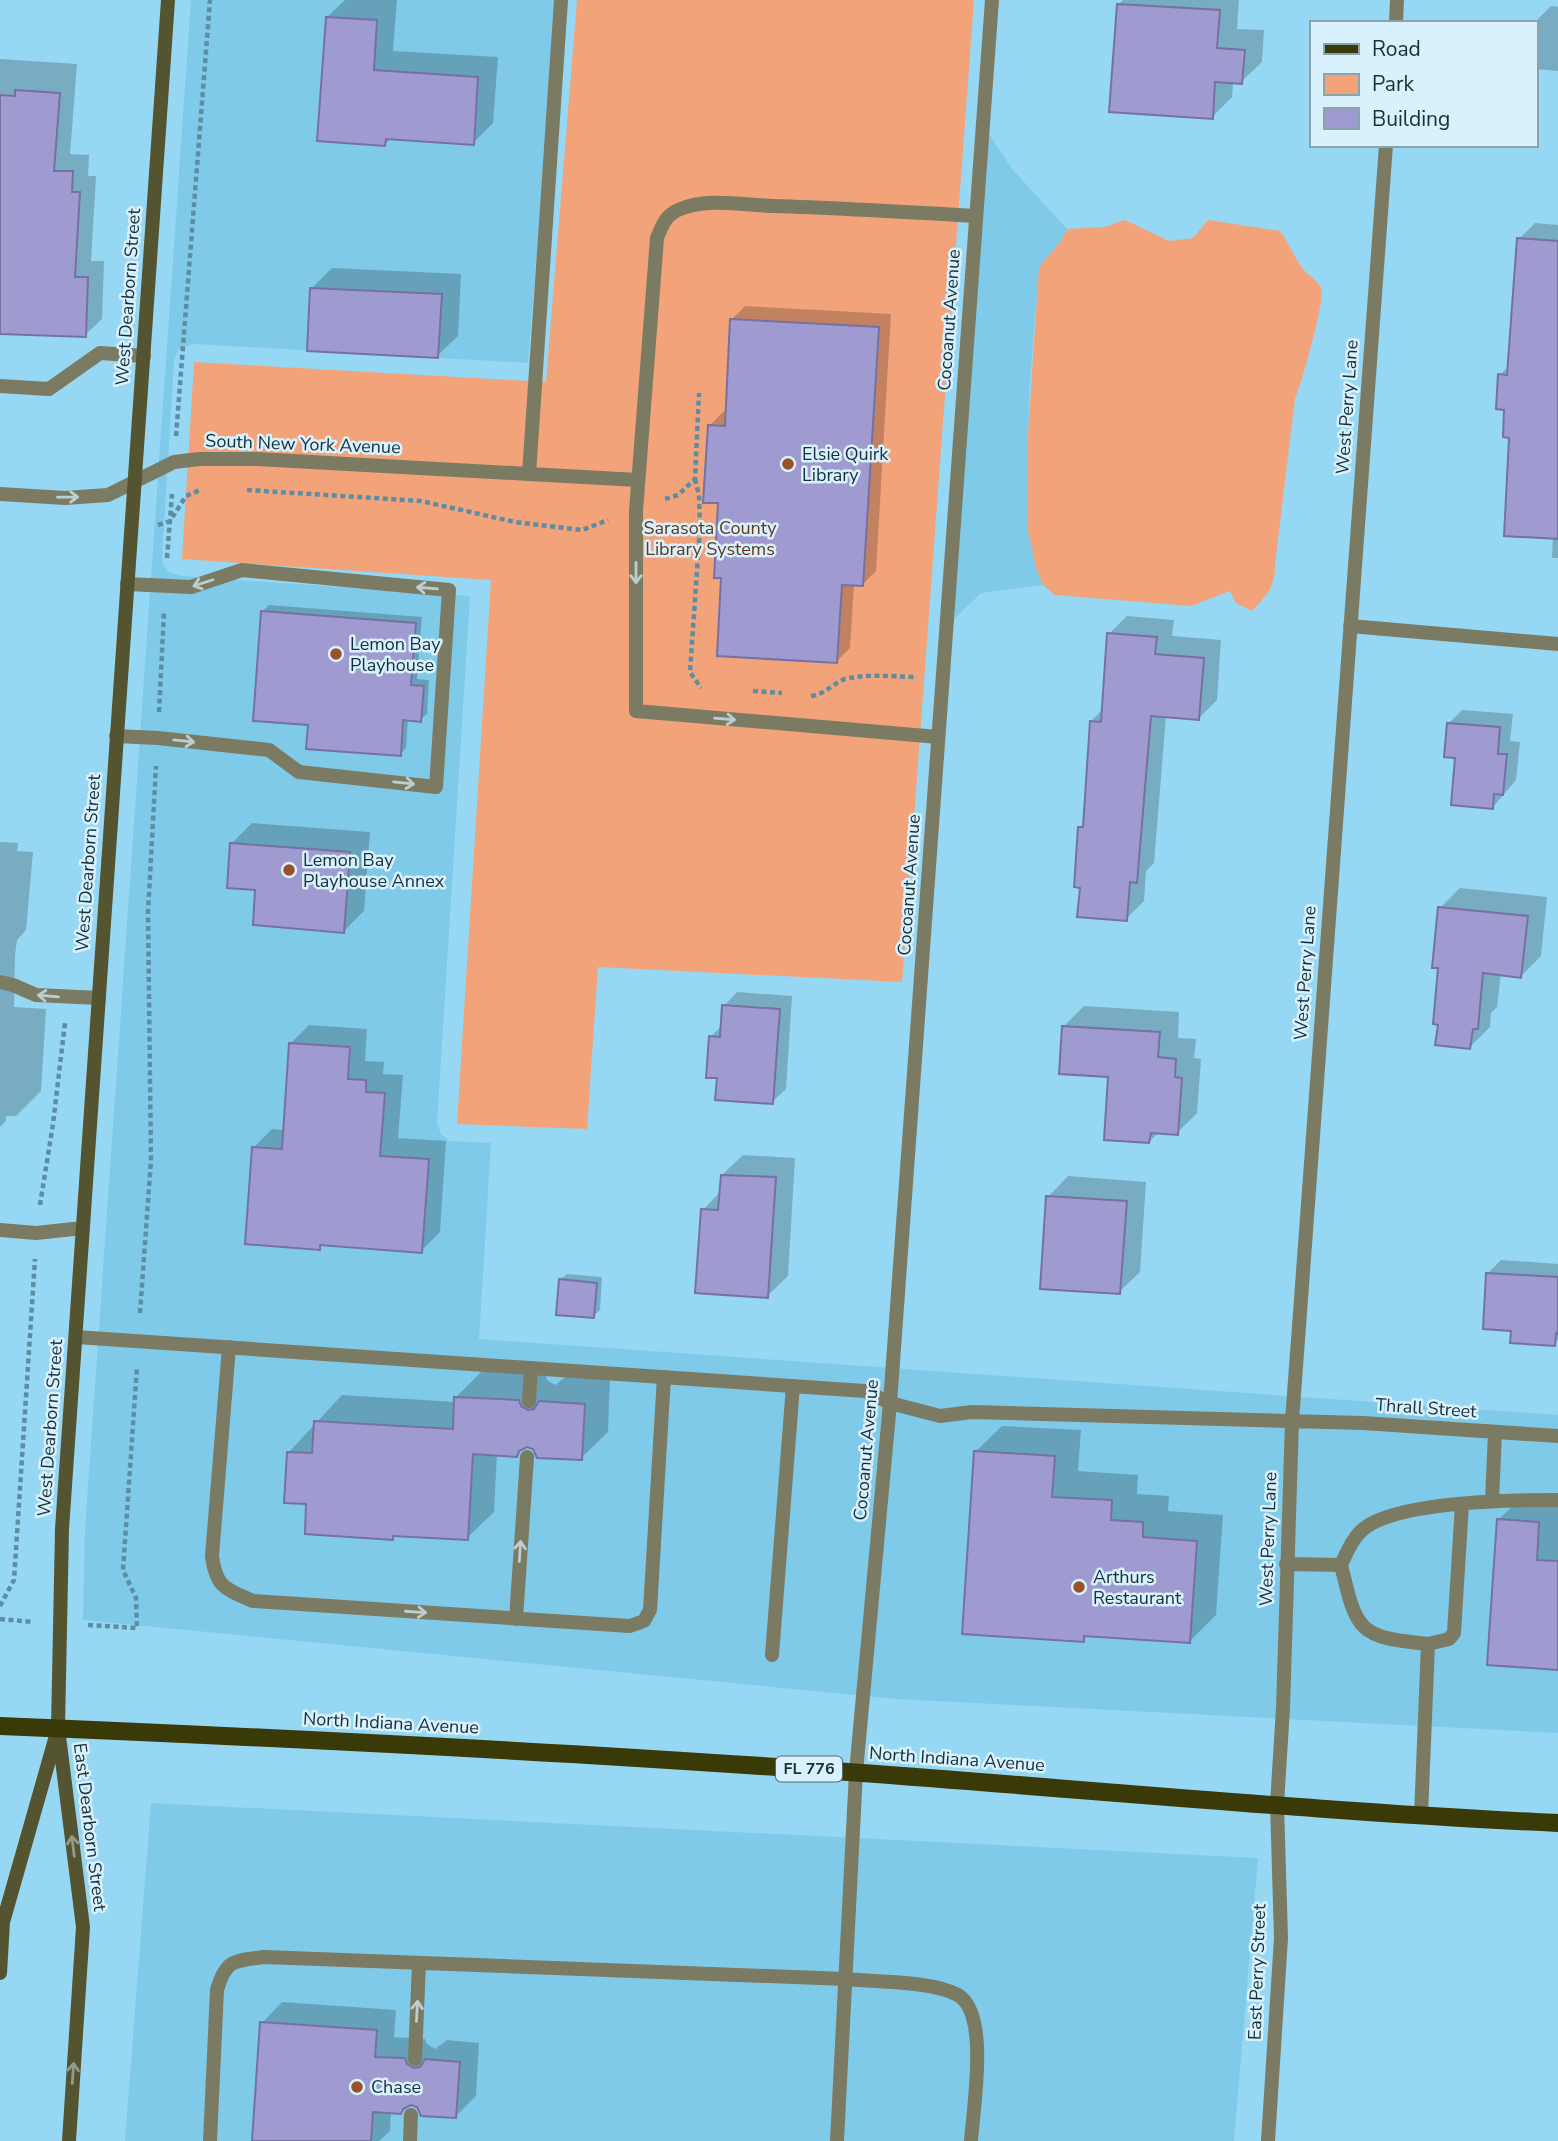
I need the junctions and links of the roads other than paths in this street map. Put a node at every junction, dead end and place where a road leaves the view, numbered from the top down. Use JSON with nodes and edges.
{"nodes":[{"id":1,"x":168,"y":0,"type":"edge"},
{"id":2,"x":561,"y":0,"type":"edge"},
{"id":3,"x":992,"y":0,"type":"edge"},
{"id":4,"x":1397,"y":0,"type":"edge"},
{"id":5,"x":1396,"y":21,"type":"edge"},
{"id":6,"x":1386,"y":147,"type":"edge"},
{"id":7,"x":976,"y":216,"type":"junction"},
{"id":8,"x":144,"y":356,"type":"junction"},
{"id":9,"x":0,"y":386,"type":"edge"},
{"id":10,"x":529,"y":474,"type":"junction"},
{"id":11,"x":638,"y":480,"type":"junction"},
{"id":12,"x":135,"y":481,"type":"junction"},
{"id":13,"x":0,"y":494,"type":"edge"},
{"id":14,"x":127,"y":584,"type":"junction"},
{"id":15,"x":1350,"y":626,"type":"junction"},
{"id":16,"x":1558,"y":644,"type":"edge"},
{"id":17,"x":116,"y":736,"type":"junction"},
{"id":18,"x":938,"y":737,"type":"junction"},
{"id":19,"x":0,"y":982,"type":"edge"},
{"id":20,"x":99,"y":998,"type":"junction"},
{"id":21,"x":83,"y":1228,"type":"junction"},
{"id":22,"x":0,"y":1230,"type":"edge"},
{"id":23,"x":75,"y":1338,"type":"junction"},
{"id":24,"x":229,"y":1347,"type":"junction"},
{"id":25,"x":531,"y":1368,"type":"junction"},
{"id":26,"x":664,"y":1377,"type":"junction"},
{"id":27,"x":793,"y":1386,"type":"junction"},
{"id":28,"x":529,"y":1401,"type":"dead end"},
{"id":29,"x":890,"y":1404,"type":"junction"},
{"id":30,"x":1292,"y":1421,"type":"junction"},
{"id":31,"x":1495,"y":1432,"type":"junction"},
{"id":32,"x":1558,"y":1436,"type":"edge"},
{"id":33,"x":527,"y":1457,"type":"dead end"},
{"id":34,"x":1492,"y":1500,"type":"junction"},
{"id":35,"x":1558,"y":1500,"type":"edge"},
{"id":36,"x":1462,"y":1504,"type":"junction"},
{"id":37,"x":1286,"y":1564,"type":"junction"},
{"id":38,"x":1341,"y":1565,"type":"junction"},
{"id":39,"x":516,"y":1619,"type":"junction"},
{"id":40,"x":1428,"y":1644,"type":"junction"},
{"id":41,"x":772,"y":1655,"type":"dead end"},
{"id":42,"x":0,"y":1726,"type":"edge"},
{"id":43,"x":58,"y":1728,"type":"junction"},
{"id":44,"x":856,"y":1772,"type":"junction"},
{"id":45,"x":1277,"y":1804,"type":"junction"},
{"id":46,"x":1421,"y":1816,"type":"junction"},
{"id":47,"x":1558,"y":1823,"type":"edge"},
{"id":48,"x":419,"y":1963,"type":"junction"},
{"id":49,"x":0,"y":1973,"type":"edge"},
{"id":50,"x":845,"y":1979,"type":"junction"},
{"id":51,"x":415,"y":2059,"type":"dead end"},
{"id":52,"x":411,"y":2115,"type":"dead end"},
{"id":53,"x":69,"y":2141,"type":"edge"},
{"id":54,"x":210,"y":2141,"type":"edge"},
{"id":55,"x":410,"y":2141,"type":"edge"},
{"id":56,"x":837,"y":2141,"type":"edge"},
{"id":57,"x":971,"y":2141,"type":"edge"},
{"id":58,"x":1268,"y":2141,"type":"edge"}],
"edges":[{"from":1,"to":8,"type":"street","name":"West Dearborn Street"},
{"from":2,"to":10,"type":"street"},
{"from":3,"to":7,"type":"street","name":"Cocoanut Avenue"},
{"from":4,"to":5,"type":"street"},
{"from":6,"to":15,"type":"street","name":"West Perry Lane"},
{"from":7,"to":11,"type":"street"},
{"from":7,"to":18,"type":"street","name":"Cocoanut Avenue"},
{"from":8,"to":9,"type":"street"},
{"from":8,"to":12,"type":"street","name":"West Dearborn Street"},
{"from":10,"to":11,"type":"street","name":"South New York Avenue"},
{"from":10,"to":12,"type":"street","name":"South New York Avenue"},
{"from":11,"to":18,"type":"street","one_way":true},
{"from":13,"to":12,"type":"street","name":"South New York Avenue","one_way":true},
{"from":12,"to":14,"type":"street","name":"West Dearborn Street"},
{"from":14,"to":17,"type":"street","name":"West Dearborn Street"},
{"from":17,"to":14,"type":"street","one_way":true},
{"from":15,"to":16,"type":"street"},
{"from":15,"to":30,"type":"street","name":"West Perry Lane"},
{"from":17,"to":20,"type":"street","name":"West Dearborn Street"},
{"from":18,"to":29,"type":"street","name":"Cocoanut Avenue"},
{"from":20,"to":19,"type":"street","one_way":true},
{"from":20,"to":21,"type":"street","name":"West Dearborn Street"},
{"from":21,"to":22,"type":"street"},
{"from":21,"to":23,"type":"street","name":"West Dearborn Street"},
{"from":23,"to":24,"type":"street","name":"Thrall Street"},
{"from":23,"to":43,"type":"street","name":"West Dearborn Street"},
{"from":24,"to":25,"type":"street","name":"Thrall Street"},
{"from":24,"to":39,"type":"street","one_way":true},
{"from":25,"to":26,"type":"street","name":"Thrall Street"},
{"from":25,"to":28,"type":"street"},
{"from":26,"to":27,"type":"street","name":"Thrall Street"},
{"from":26,"to":39,"type":"street"},
{"from":27,"to":29,"type":"street","name":"Thrall Street"},
{"from":27,"to":41,"type":"street"},
{"from":29,"to":30,"type":"street","name":"Thrall Street"},
{"from":29,"to":44,"type":"street","name":"Cocoanut Avenue"},
{"from":30,"to":31,"type":"street","name":"Thrall Street"},
{"from":30,"to":37,"type":"street","name":"West Perry Lane"},
{"from":31,"to":32,"type":"street","name":"Thrall Street"},
{"from":31,"to":34,"type":"street"},
{"from":39,"to":33,"type":"street","one_way":true},
{"from":34,"to":35,"type":"street"},
{"from":34,"to":36,"type":"street"},
{"from":36,"to":38,"type":"street"},
{"from":36,"to":40,"type":"street"},
{"from":37,"to":38,"type":"street"},
{"from":37,"to":45,"type":"street","name":"West Perry Lane"},
{"from":38,"to":40,"type":"street"},
{"from":40,"to":46,"type":"street"},
{"from":42,"to":43,"type":"main road","number":"FL 776"},
{"from":43,"to":44,"type":"main road","name":"North Indiana Avenue","number":"FL 776"},
{"from":43,"to":49,"type":"street","name":"East Dearborn Street"},
{"from":53,"to":43,"type":"street","name":"East Dearborn Street","one_way":true},
{"from":44,"to":45,"type":"main road","name":"North Indiana Avenue","number":"FL 776"},
{"from":44,"to":50,"type":"street","name":"Cocoanut Avenue"},
{"from":45,"to":46,"type":"main road","name":"North Indiana Avenue","number":"FL 776"},
{"from":45,"to":58,"type":"street","name":"East Perry Street"},
{"from":46,"to":47,"type":"main road","name":"North Indiana Avenue","number":"FL 776"},
{"from":48,"to":50,"type":"street"},
{"from":51,"to":48,"type":"street","one_way":true},
{"from":48,"to":54,"type":"street"},
{"from":50,"to":56,"type":"street","name":"Cocoanut Avenue"},
{"from":50,"to":57,"type":"street"},
{"from":52,"to":55,"type":"street"}]}
